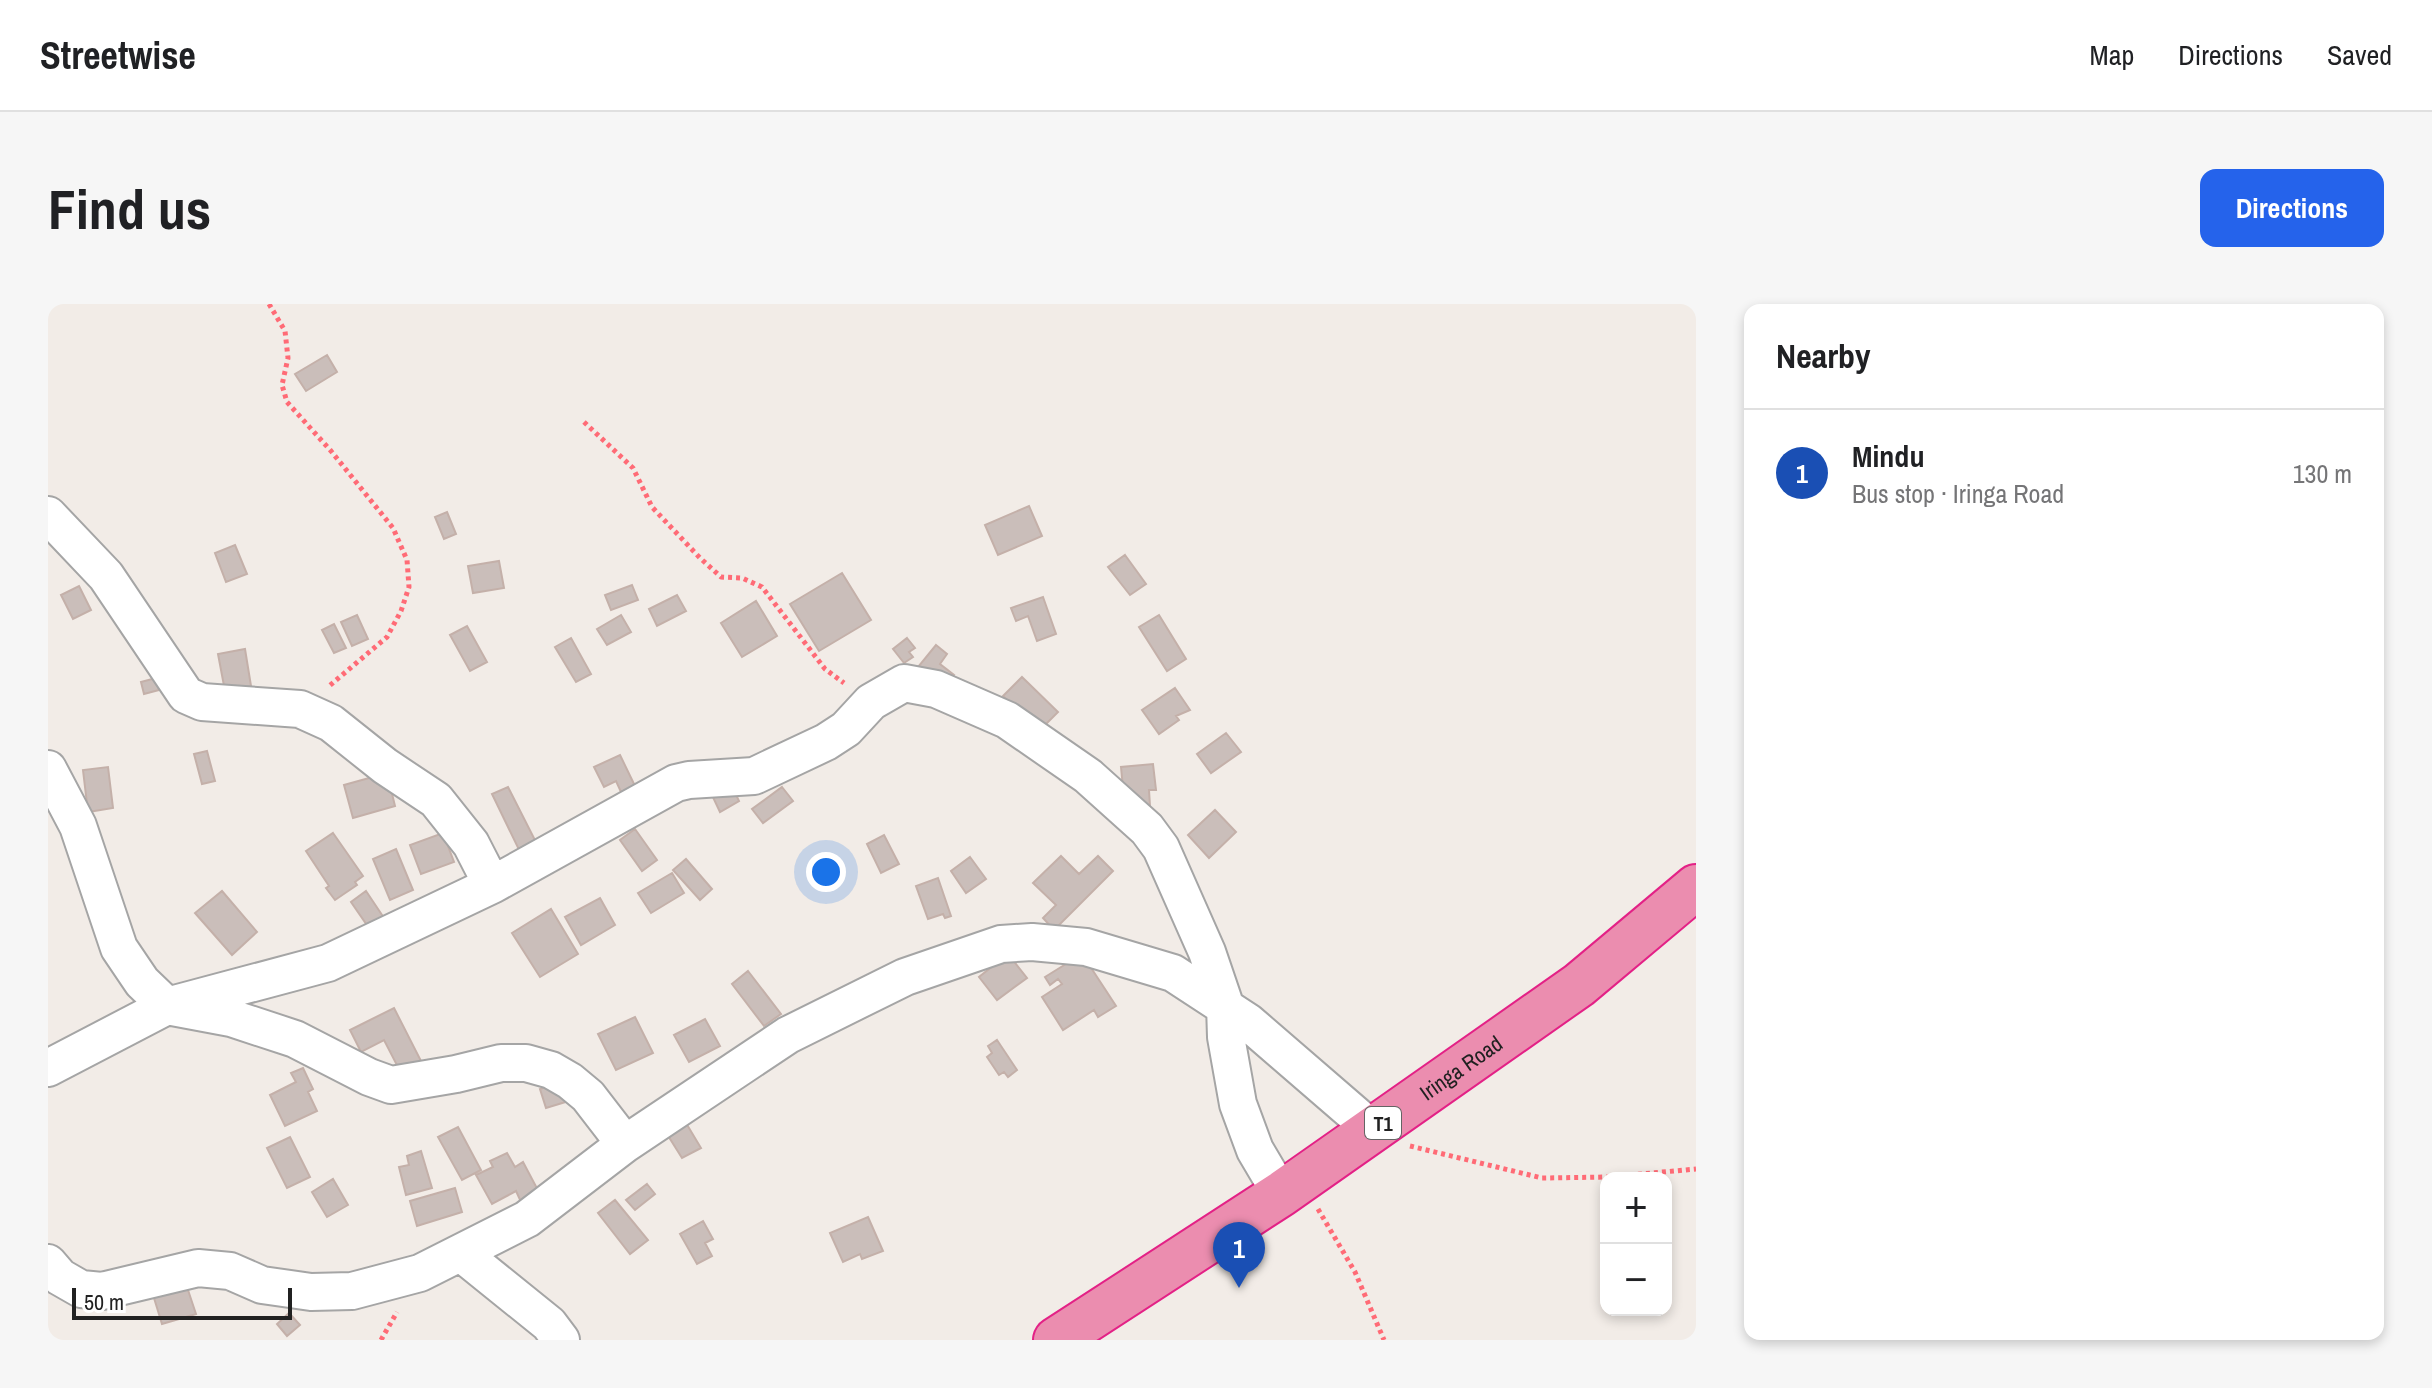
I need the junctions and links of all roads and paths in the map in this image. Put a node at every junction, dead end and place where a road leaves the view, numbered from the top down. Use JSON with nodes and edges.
{"nodes":[{"id":1,"x":269,"y":304,"type":"edge"},
{"id":2,"x":584,"y":422,"type":"dead end"},
{"id":3,"x":48,"y":515,"type":"edge"},
{"id":4,"x":871,"y":702,"type":"junction"},
{"id":5,"x":300,"y":709,"type":"junction"},
{"id":6,"x":48,"y":769,"type":"edge"},
{"id":7,"x":492,"y":885,"type":"junction"},
{"id":8,"x":1696,"y":887,"type":"edge"},
{"id":9,"x":1225,"y":1005,"type":"junction"},
{"id":10,"x":167,"y":1006,"type":"junction"},
{"id":11,"x":48,"y":1068,"type":"edge"},
{"id":12,"x":1373,"y":1130,"type":"junction"},
{"id":13,"x":625,"y":1144,"type":"junction"},
{"id":14,"x":1696,"y":1169,"type":"edge"},
{"id":15,"x":1289,"y":1188,"type":"junction"},
{"id":16,"x":461,"y":1253,"type":"junction"},
{"id":17,"x":48,"y":1263,"type":"edge"},
{"id":18,"x":561,"y":1340,"type":"edge"},
{"id":19,"x":1056,"y":1340,"type":"edge"},
{"id":20,"x":1384,"y":1340,"type":"edge"}],
"edges":[{"from":1,"to":5,"type":"path"},
{"from":2,"to":4,"type":"path"},
{"from":3,"to":5,"type":"street"},
{"from":4,"to":7,"type":"street"},
{"from":4,"to":9,"type":"street"},
{"from":5,"to":7,"type":"street"},
{"from":6,"to":10,"type":"street"},
{"from":7,"to":10,"type":"street"},
{"from":8,"to":12,"type":"highway","name":"Iringa Road","number":"T1"},
{"from":9,"to":12,"type":"street"},
{"from":9,"to":13,"type":"street"},
{"from":9,"to":15,"type":"street"},
{"from":10,"to":11,"type":"street"},
{"from":10,"to":13,"type":"street"},
{"from":12,"to":14,"type":"path"},
{"from":12,"to":15,"type":"highway","name":"Iringa Road","number":"T1"},
{"from":13,"to":16,"type":"street"},
{"from":15,"to":19,"type":"highway","name":"Iringa Road","number":"T1"},
{"from":15,"to":20,"type":"path"},
{"from":16,"to":17,"type":"street"},
{"from":16,"to":18,"type":"street"}]}
